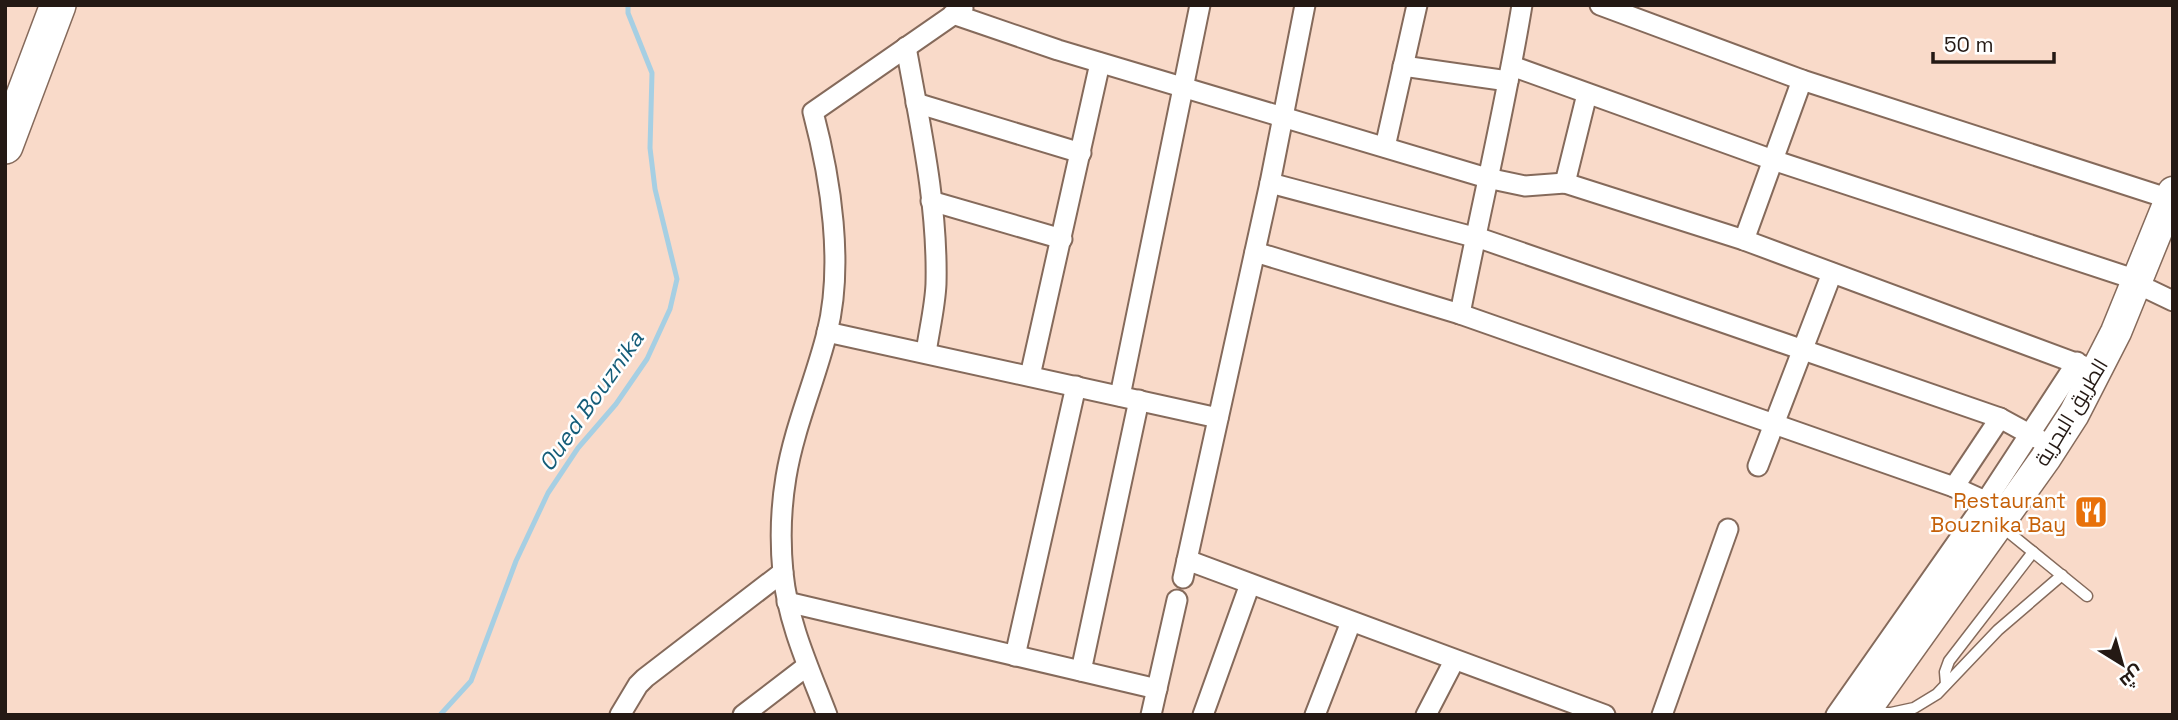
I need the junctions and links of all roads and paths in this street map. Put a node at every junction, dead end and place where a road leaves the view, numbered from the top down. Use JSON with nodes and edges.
{"nodes":[{"id":1,"x":58,"y":5,"type":"edge"},
{"id":2,"x":1200,"y":5,"type":"edge"},
{"id":3,"x":1305,"y":5,"type":"edge"},
{"id":4,"x":1417,"y":5,"type":"edge"},
{"id":5,"x":1522,"y":5,"type":"edge"},
{"id":6,"x":1600,"y":5,"type":"edge"},
{"id":7,"x":960,"y":10,"type":"edge"},
{"id":8,"x":906,"y":47,"type":"junction"},
{"id":9,"x":1100,"y":63,"type":"junction"},
{"id":10,"x":1403,"y":66,"type":"junction"},
{"id":11,"x":1510,"y":73,"type":"junction"},
{"id":12,"x":1802,"y":80,"type":"junction"},
{"id":13,"x":1185,"y":88,"type":"junction"},
{"id":14,"x":1587,"y":94,"type":"junction"},
{"id":15,"x":916,"y":103,"type":"junction"},
{"id":16,"x":1283,"y":118,"type":"junction"},
{"id":17,"x":5,"y":146,"type":"edge"},
{"id":18,"x":1385,"y":147,"type":"junction"},
{"id":19,"x":1081,"y":153,"type":"junction"},
{"id":20,"x":1773,"y":160,"type":"junction"},
{"id":21,"x":1486,"y":178,"type":"junction"},
{"id":22,"x":1270,"y":183,"type":"junction"},
{"id":23,"x":1565,"y":183,"type":"junction"},
{"id":24,"x":2171,"y":196,"type":"edge"},
{"id":25,"x":931,"y":201,"type":"junction"},
{"id":26,"x":2173,"y":232,"type":"edge"},
{"id":27,"x":1475,"y":237,"type":"junction"},
{"id":28,"x":1062,"y":239,"type":"junction"},
{"id":29,"x":1744,"y":240,"type":"junction"},
{"id":30,"x":1255,"y":252,"type":"junction"},
{"id":31,"x":1832,"y":273,"type":"junction"},
{"id":32,"x":2153,"y":290,"type":"edge"},
{"id":33,"x":1460,"y":314,"type":"junction"},
{"id":34,"x":827,"y":332,"type":"junction"},
{"id":35,"x":1802,"y":351,"type":"junction"},
{"id":36,"x":926,"y":354,"type":"junction"},
{"id":37,"x":2087,"y":367,"type":"junction"},
{"id":38,"x":1030,"y":376,"type":"junction"},
{"id":39,"x":1076,"y":386,"type":"junction"},
{"id":40,"x":1130,"y":398,"type":"junction"},
{"id":41,"x":1218,"y":418,"type":"junction"},
{"id":42,"x":2000,"y":418,"type":"junction"},
{"id":43,"x":1775,"y":423,"type":"junction"},
{"id":44,"x":2041,"y":441,"type":"junction"},
{"id":45,"x":1758,"y":466,"type":"dead end"},
{"id":46,"x":1954,"y":487,"type":"junction"},
{"id":47,"x":2000,"y":517,"type":"junction"},
{"id":48,"x":1728,"y":529,"type":"dead end"},
{"id":49,"x":2033,"y":552,"type":"junction"},
{"id":50,"x":783,"y":572,"type":"junction"},
{"id":51,"x":2062,"y":575,"type":"junction"},
{"id":52,"x":1250,"y":584,"type":"junction"},
{"id":53,"x":2087,"y":596,"type":"dead end"},
{"id":54,"x":1177,"y":600,"type":"dead end"},
{"id":55,"x":787,"y":602,"type":"junction"},
{"id":56,"x":1351,"y":622,"type":"junction"},
{"id":57,"x":1015,"y":656,"type":"junction"},
{"id":58,"x":1454,"y":661,"type":"junction"},
{"id":59,"x":807,"y":666,"type":"junction"},
{"id":60,"x":1081,"y":671,"type":"junction"},
{"id":61,"x":1946,"y":684,"type":"junction"},
{"id":62,"x":1157,"y":689,"type":"junction"},
{"id":63,"x":1576,"y":710,"type":"edge"},
{"id":64,"x":1873,"y":714,"type":"edge"},
{"id":65,"x":620,"y":715,"type":"edge"},
{"id":66,"x":743,"y":715,"type":"edge"},
{"id":67,"x":827,"y":715,"type":"edge"},
{"id":68,"x":1151,"y":715,"type":"edge"},
{"id":69,"x":1203,"y":715,"type":"edge"},
{"id":70,"x":1315,"y":715,"type":"edge"},
{"id":71,"x":1426,"y":715,"type":"edge"},
{"id":72,"x":1605,"y":715,"type":"edge"},
{"id":73,"x":1662,"y":715,"type":"edge"},
{"id":74,"x":1836,"y":715,"type":"edge"}],
"edges":[{"from":1,"to":17,"type":"highway"},
{"from":2,"to":13,"type":"street"},
{"from":3,"to":16,"type":"street"},
{"from":4,"to":10,"type":"street"},
{"from":5,"to":11,"type":"street"},
{"from":6,"to":12,"type":"street"},
{"from":7,"to":8,"type":"street"},
{"from":7,"to":9,"type":"street"},
{"from":8,"to":15,"type":"street"},
{"from":8,"to":34,"type":"street"},
{"from":9,"to":13,"type":"street"},
{"from":9,"to":19,"type":"street"},
{"from":10,"to":11,"type":"street"},
{"from":10,"to":18,"type":"street"},
{"from":11,"to":14,"type":"street"},
{"from":11,"to":21,"type":"street"},
{"from":12,"to":20,"type":"street"},
{"from":12,"to":24,"type":"street"},
{"from":13,"to":16,"type":"street"},
{"from":13,"to":40,"type":"street"},
{"from":14,"to":20,"type":"street"},
{"from":14,"to":23,"type":"street"},
{"from":15,"to":19,"type":"street"},
{"from":15,"to":25,"type":"street"},
{"from":16,"to":18,"type":"street"},
{"from":16,"to":22,"type":"street"},
{"from":18,"to":21,"type":"street"},
{"from":19,"to":28,"type":"street"},
{"from":20,"to":29,"type":"street"},
{"from":20,"to":32,"type":"street"},
{"from":21,"to":23,"type":"street"},
{"from":21,"to":27,"type":"street"},
{"from":22,"to":27,"type":"street"},
{"from":22,"to":30,"type":"street"},
{"from":23,"to":29,"type":"street"},
{"from":24,"to":32,"type":"main road","name":"الطريق البحرية"},
{"from":25,"to":28,"type":"street"},
{"from":25,"to":36,"type":"street"},
{"from":26,"to":32,"type":"main road","name":"الطريق البحرية"},
{"from":27,"to":33,"type":"street"},
{"from":27,"to":35,"type":"street"},
{"from":28,"to":38,"type":"street"},
{"from":29,"to":31,"type":"street"},
{"from":30,"to":33,"type":"street"},
{"from":30,"to":41,"type":"street"},
{"from":31,"to":35,"type":"street"},
{"from":31,"to":37,"type":"street"},
{"from":32,"to":37,"type":"main road","name":"الطريق البحرية"},
{"from":32,"to":47,"type":"main road","name":"الطريق البحرية"},
{"from":33,"to":43,"type":"street"},
{"from":34,"to":36,"type":"street"},
{"from":34,"to":50,"type":"street"},
{"from":35,"to":42,"type":"street"},
{"from":35,"to":43,"type":"street"},
{"from":36,"to":38,"type":"street"},
{"from":37,"to":44,"type":"main road","name":"الطريق البحرية"},
{"from":38,"to":39,"type":"street"},
{"from":39,"to":40,"type":"street"},
{"from":39,"to":57,"type":"street"},
{"from":40,"to":41,"type":"street"},
{"from":40,"to":60,"type":"street"},
{"from":41,"to":52,"type":"street"},
{"from":42,"to":44,"type":"street"},
{"from":42,"to":46,"type":"street"},
{"from":43,"to":45,"type":"street"},
{"from":43,"to":46,"type":"street"},
{"from":44,"to":47,"type":"main road","name":"الطريق البحرية"},
{"from":46,"to":47,"type":"street"},
{"from":47,"to":49,"type":"lane"},
{"from":47,"to":64,"type":"main road","name":"الطريق البحرية"},
{"from":47,"to":74,"type":"street"},
{"from":48,"to":73,"type":"street"},
{"from":49,"to":51,"type":"lane"},
{"from":49,"to":61,"type":"lane"},
{"from":50,"to":55,"type":"street"},
{"from":50,"to":65,"type":"street"},
{"from":51,"to":53,"type":"lane"},
{"from":51,"to":61,"type":"lane"},
{"from":52,"to":56,"type":"street"},
{"from":52,"to":69,"type":"street"},
{"from":54,"to":62,"type":"street"},
{"from":55,"to":57,"type":"street"},
{"from":55,"to":59,"type":"street"},
{"from":56,"to":58,"type":"street"},
{"from":56,"to":70,"type":"street"},
{"from":57,"to":60,"type":"street"},
{"from":58,"to":63,"type":"street"},
{"from":58,"to":71,"type":"street"},
{"from":59,"to":66,"type":"street"},
{"from":59,"to":67,"type":"street"},
{"from":60,"to":62,"type":"street"},
{"from":61,"to":64,"type":"lane"},
{"from":62,"to":68,"type":"street"},
{"from":63,"to":72,"type":"street"}]}
